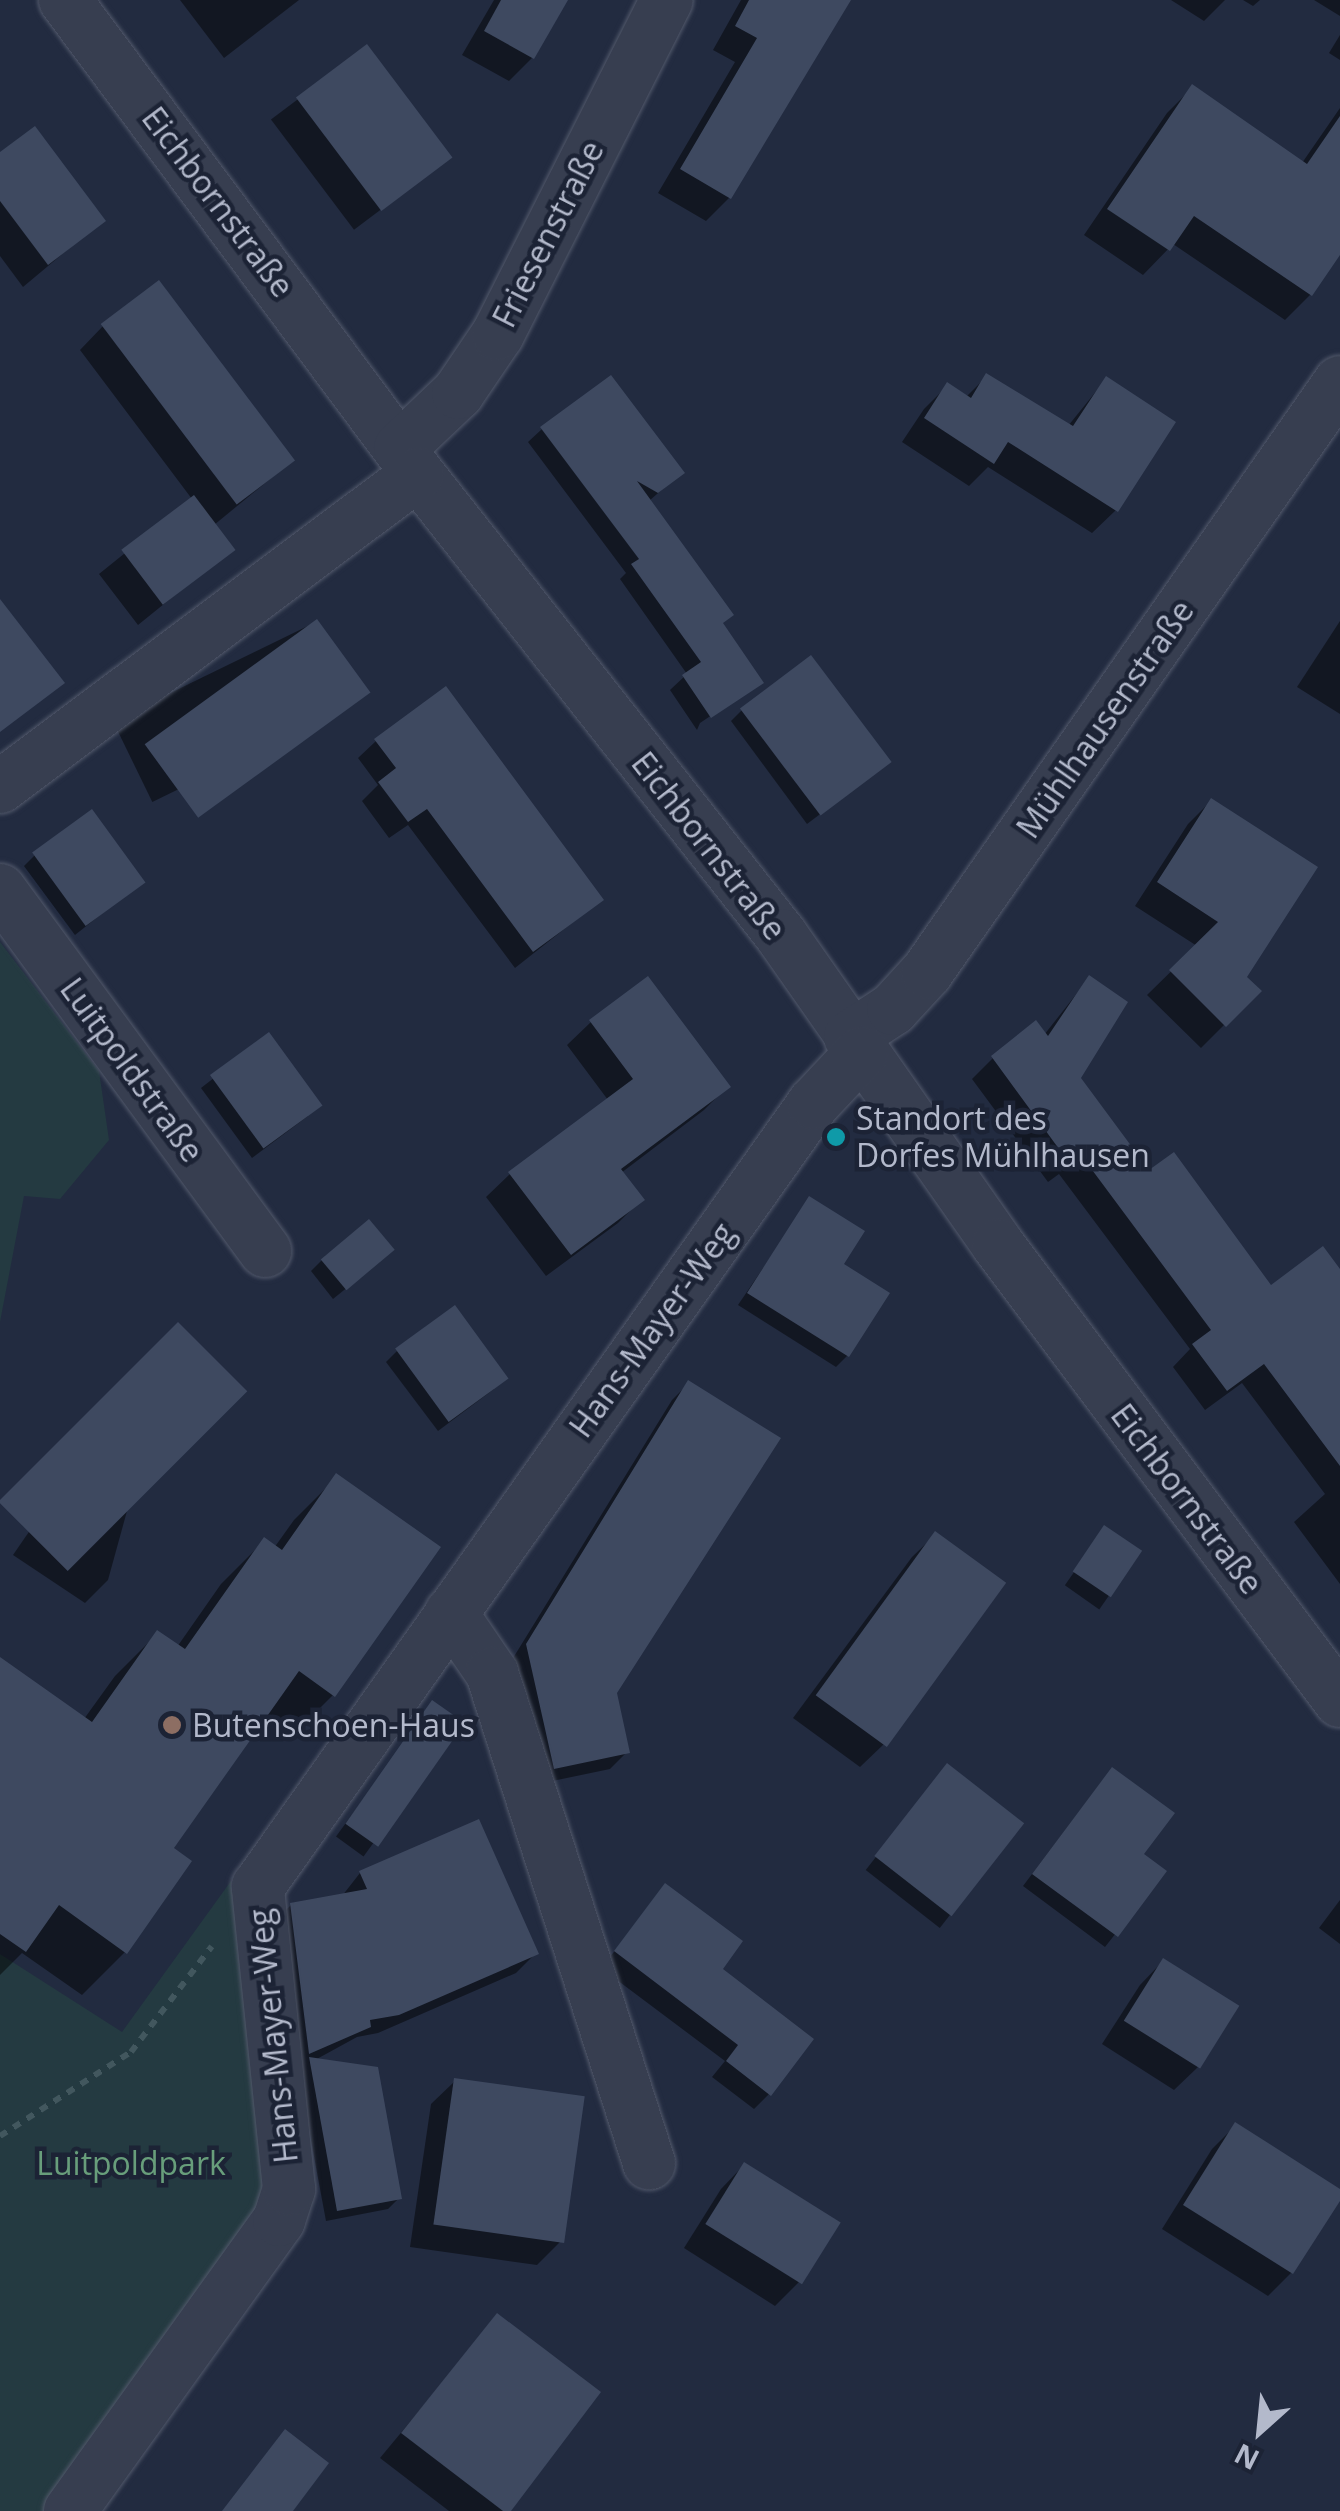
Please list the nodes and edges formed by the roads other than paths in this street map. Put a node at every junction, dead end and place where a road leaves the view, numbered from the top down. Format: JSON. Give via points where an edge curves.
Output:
{"nodes":[{"id":1,"x":66,"y":0,"type":"edge"},
{"id":2,"x":667,"y":0,"type":"edge"},
{"id":3,"x":1340,"y":382,"type":"edge"},
{"id":4,"x":409,"y":461,"type":"junction"},
{"id":5,"x":0,"y":787,"type":"edge"},
{"id":6,"x":0,"y":890,"type":"edge"},
{"id":7,"x":856,"y":1045,"type":"junction"},
{"id":8,"x":264,"y":1251,"type":"dead end"},
{"id":9,"x":450,"y":1612,"type":"junction"},
{"id":10,"x":1340,"y":1701,"type":"edge"},
{"id":11,"x":650,"y":2163,"type":"dead end"},
{"id":12,"x":70,"y":2511,"type":"edge"}],
"edges":[{"from":1,"to":4,"type":"street","name":"Eichbornstraße"},
{"from":2,"to":4,"type":"street","name":"Friesenstraße","via":[[498,334]]},
{"from":3,"to":7,"type":"street","name":"Mühlhausenstraße","via":[[927,972]]},
{"from":4,"to":5,"type":"street","name":"Friesenstraße"},
{"from":4,"to":7,"type":"street","name":"Eichbornstraße","via":[[781,936]]},
{"from":6,"to":8,"type":"street","name":"Luitpoldstraße"},
{"from":7,"to":9,"type":"street","name":"Hans-Mayer-Weg"},
{"from":7,"to":10,"type":"street","name":"Eichbornstraße"},
{"from":9,"to":11,"type":"street","via":[[492,1673]]},
{"from":9,"to":12,"type":"street","name":"Hans-Mayer-Weg","via":[[258,1887],[289,2189],[279,2220]]}]}
